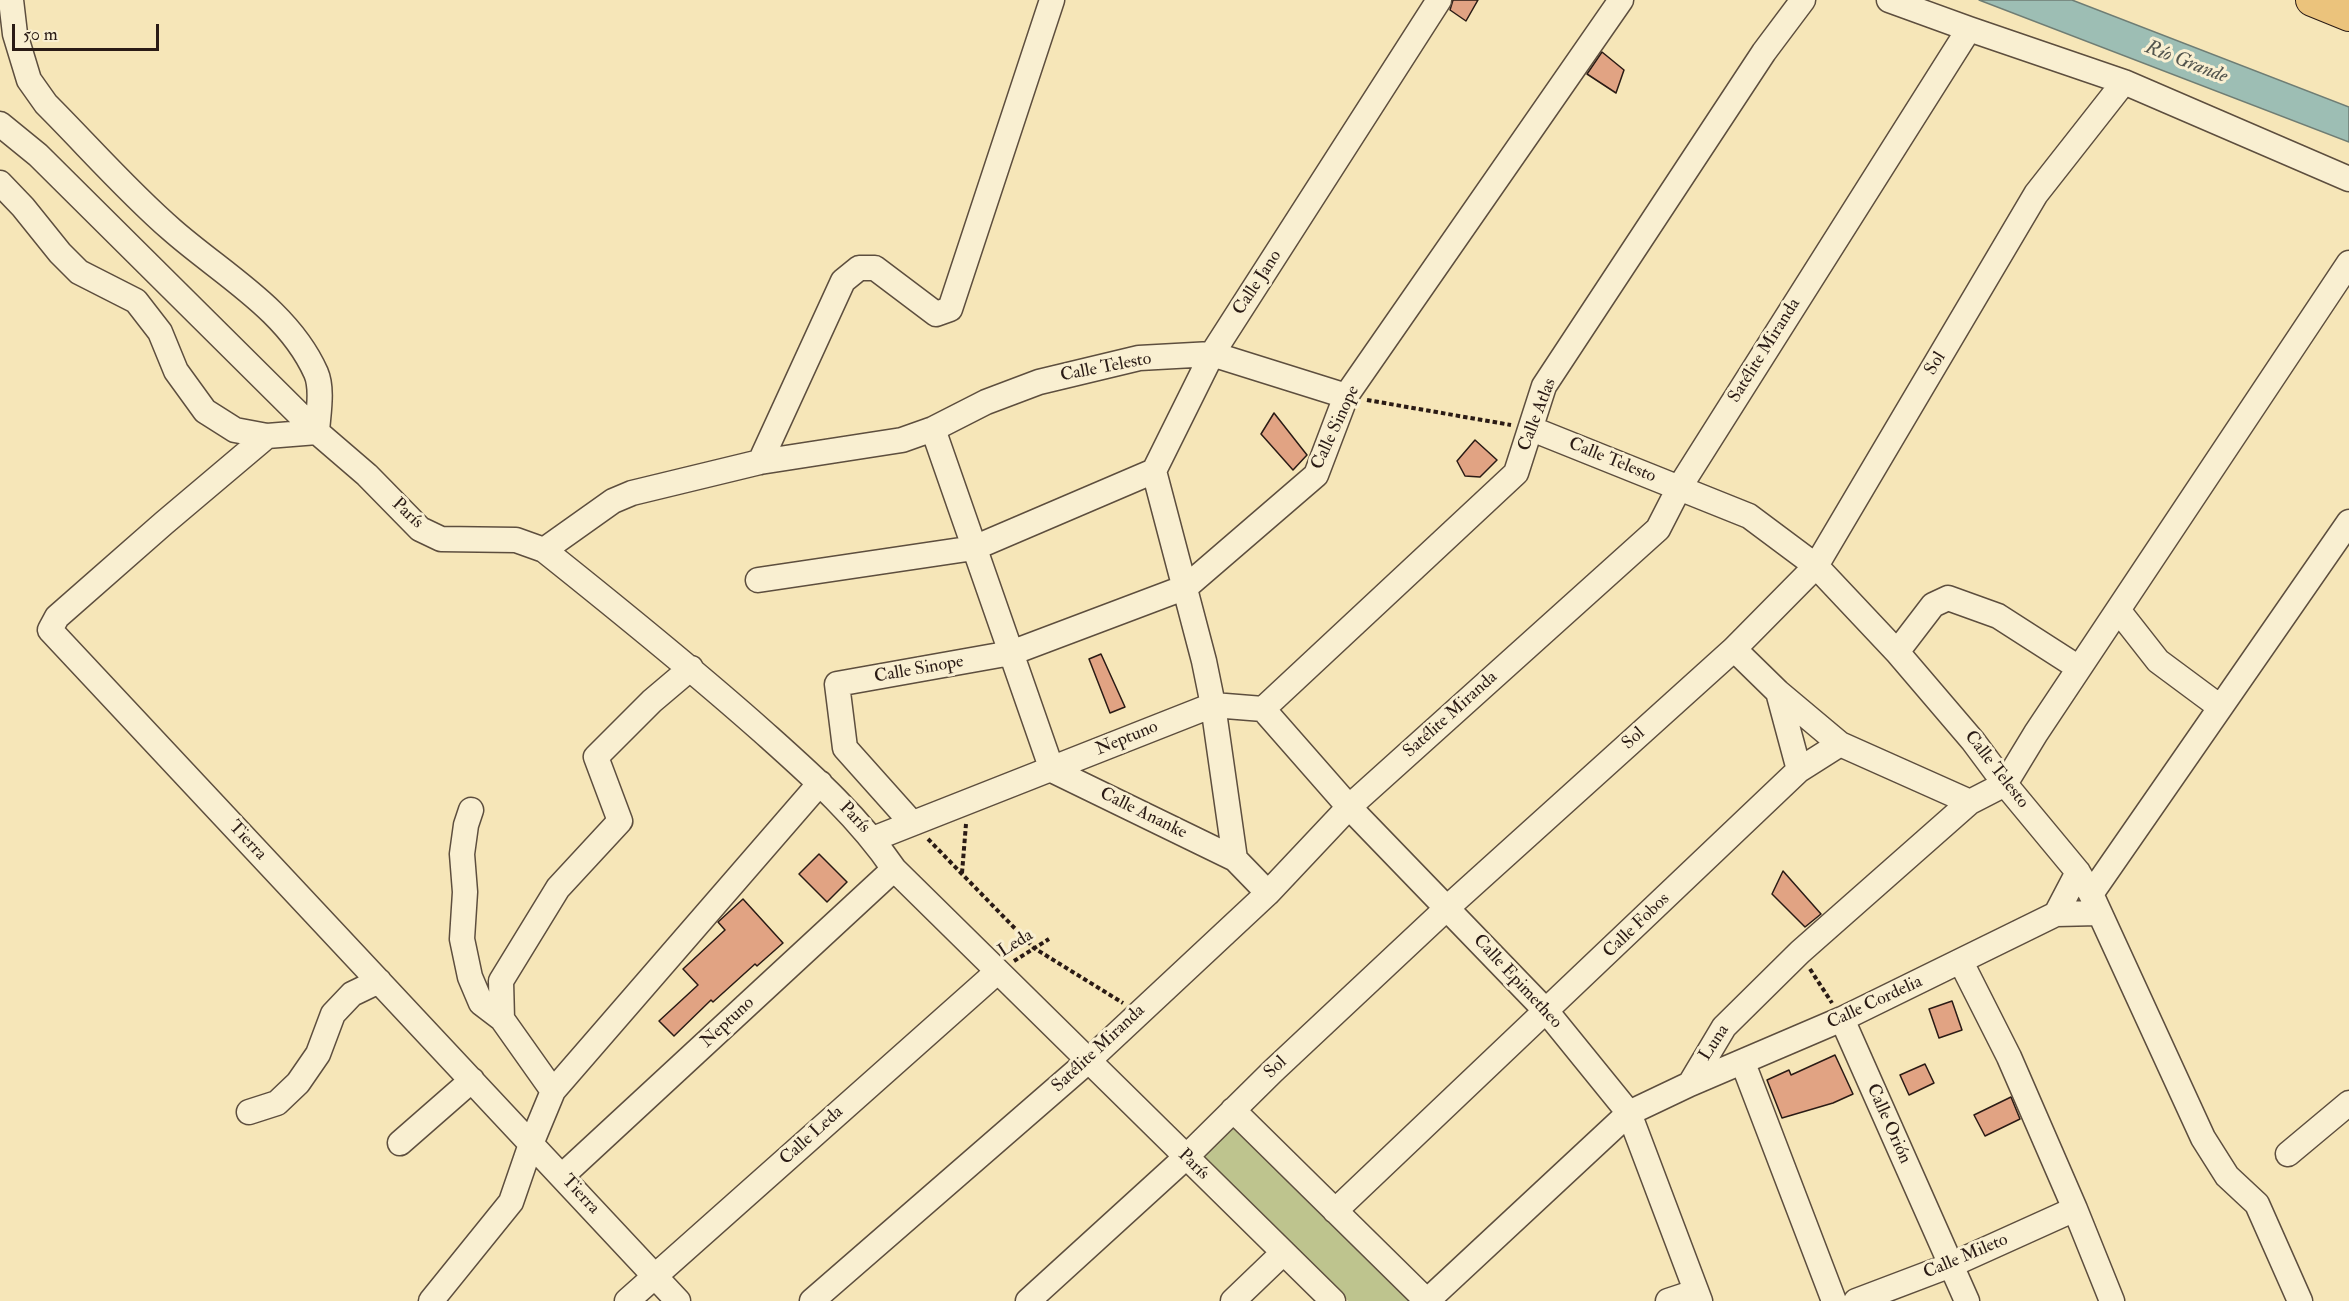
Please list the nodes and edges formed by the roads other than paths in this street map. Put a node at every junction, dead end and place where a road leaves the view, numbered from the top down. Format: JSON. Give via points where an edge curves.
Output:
{"nodes":[{"id":1,"x":10,"y":0,"type":"edge"},
{"id":2,"x":1052,"y":0,"type":"edge"},
{"id":3,"x":1439,"y":0,"type":"edge"},
{"id":4,"x":1621,"y":0,"type":"edge"},
{"id":5,"x":1803,"y":0,"type":"edge"},
{"id":6,"x":1889,"y":0,"type":"edge"},
{"id":7,"x":2312,"y":0,"type":"edge"},
{"id":8,"x":2349,"y":15,"type":"edge"},
{"id":9,"x":1969,"y":29,"type":"junction"},
{"id":10,"x":2124,"y":82,"type":"junction"},
{"id":11,"x":0,"y":124,"type":"edge"},
{"id":12,"x":2349,"y":179,"type":"edge"},
{"id":13,"x":0,"y":183,"type":"edge"},
{"id":14,"x":2349,"y":262,"type":"edge"},
{"id":15,"x":1212,"y":354,"type":"junction"},
{"id":16,"x":1346,"y":396,"type":"junction"},
{"id":17,"x":933,"y":429,"type":"junction"},
{"id":18,"x":1532,"y":429,"type":"junction"},
{"id":19,"x":316,"y":432,"type":"junction"},
{"id":20,"x":267,"y":436,"type":"junction"},
{"id":21,"x":760,"y":462,"type":"junction"},
{"id":22,"x":1154,"y":471,"type":"junction"},
{"id":23,"x":1679,"y":488,"type":"junction"},
{"id":24,"x":2349,"y":522,"type":"edge"},
{"id":25,"x":974,"y":548,"type":"junction"},
{"id":26,"x":544,"y":550,"type":"junction"},
{"id":27,"x":1816,"y":566,"type":"junction"},
{"id":28,"x":758,"y":580,"type":"dead end"},
{"id":29,"x":1186,"y":587,"type":"junction"},
{"id":30,"x":2118,"y":610,"type":"junction"},
{"id":31,"x":1734,"y":649,"type":"junction"},
{"id":32,"x":1897,"y":652,"type":"junction"},
{"id":33,"x":1011,"y":653,"type":"junction"},
{"id":34,"x":691,"y":668,"type":"junction"},
{"id":35,"x":2079,"y":668,"type":"junction"},
{"id":36,"x":1778,"y":692,"type":"junction"},
{"id":37,"x":1213,"y":705,"type":"junction"},
{"id":38,"x":2220,"y":707,"type":"junction"},
{"id":39,"x":1263,"y":709,"type":"junction"},
{"id":40,"x":1840,"y":744,"type":"junction"},
{"id":41,"x":1052,"y":770,"type":"junction"},
{"id":42,"x":1799,"y":770,"type":"junction"},
{"id":43,"x":820,"y":783,"type":"junction"},
{"id":44,"x":2005,"y":784,"type":"junction"},
{"id":45,"x":1970,"y":802,"type":"junction"},
{"id":46,"x":1349,"y":807,"type":"junction"},
{"id":47,"x":471,"y":810,"type":"dead end"},
{"id":48,"x":912,"y":824,"type":"junction"},
{"id":49,"x":873,"y":839,"type":"junction"},
{"id":50,"x":1235,"y":859,"type":"junction"},
{"id":51,"x":894,"y":869,"type":"junction"},
{"id":52,"x":2078,"y":872,"type":"junction"},
{"id":53,"x":1268,"y":893,"type":"junction"},
{"id":54,"x":2094,"y":903,"type":"junction"},
{"id":55,"x":1447,"y":908,"type":"junction"},
{"id":56,"x":2056,"y":914,"type":"junction"},
{"id":57,"x":1961,"y":962,"type":"junction"},
{"id":58,"x":997,"y":972,"type":"junction"},
{"id":59,"x":379,"y":981,"type":"junction"},
{"id":60,"x":1546,"y":1012,"type":"junction"},
{"id":61,"x":502,"y":1019,"type":"junction"},
{"id":62,"x":1842,"y":1019,"type":"junction"},
{"id":63,"x":1088,"y":1062,"type":"junction"},
{"id":64,"x":1743,"y":1063,"type":"junction"},
{"id":65,"x":472,"y":1080,"type":"junction"},
{"id":66,"x":1690,"y":1084,"type":"junction"},
{"id":67,"x":553,"y":1091,"type":"junction"},
{"id":68,"x":2349,"y":1103,"type":"edge"},
{"id":69,"x":1233,"y":1110,"type":"junction"},
{"id":70,"x":249,"y":1112,"type":"dead end"},
{"id":71,"x":1629,"y":1113,"type":"junction"},
{"id":72,"x":400,"y":1143,"type":"dead end"},
{"id":73,"x":531,"y":1144,"type":"junction"},
{"id":74,"x":2288,"y":1154,"type":"dead end"},
{"id":75,"x":1185,"y":1158,"type":"junction"},
{"id":76,"x":561,"y":1176,"type":"junction"},
{"id":77,"x":2075,"y":1209,"type":"junction"},
{"id":78,"x":1335,"y":1211,"type":"junction"},
{"id":79,"x":1283,"y":1253,"type":"junction"},
{"id":80,"x":1951,"y":1265,"type":"junction"},
{"id":81,"x":655,"y":1276,"type":"junction"},
{"id":82,"x":1697,"y":1296,"type":"edge"},
{"id":83,"x":1035,"y":1299,"type":"edge"},
{"id":84,"x":431,"y":1301,"type":"edge"},
{"id":85,"x":627,"y":1301,"type":"edge"},
{"id":86,"x":678,"y":1301,"type":"edge"},
{"id":87,"x":812,"y":1301,"type":"edge"},
{"id":88,"x":1233,"y":1301,"type":"edge"},
{"id":89,"x":1333,"y":1301,"type":"edge"},
{"id":90,"x":1427,"y":1301,"type":"edge"},
{"id":91,"x":1668,"y":1301,"type":"edge"},
{"id":92,"x":1834,"y":1301,"type":"edge"},
{"id":93,"x":1856,"y":1301,"type":"edge"},
{"id":94,"x":1967,"y":1301,"type":"edge"},
{"id":95,"x":2112,"y":1301,"type":"edge"},
{"id":96,"x":2300,"y":1301,"type":"edge"}],
"edges":[{"from":1,"to":19,"type":"street","via":[[29,80],[46,104],[170,229],[275,315],[303,351],[317,375]]},
{"from":2,"to":21,"type":"street","via":[[950,309],[936,314],[875,268],[859,268],[850,274],[843,281]]},
{"from":3,"to":15,"type":"street","name":"Calle Jano"},
{"from":4,"to":16,"type":"street","name":"Calle Sinope"},
{"from":5,"to":18,"type":"street","name":"Calle Atlas","via":[[1764,52],[1544,386]]},
{"from":6,"to":9,"type":"street"},
{"from":7,"to":8,"type":"main road"},
{"from":9,"to":10,"type":"street"},
{"from":9,"to":23,"type":"street","name":"Satélite Miranda"},
{"from":10,"to":12,"type":"street"},
{"from":10,"to":27,"type":"street","name":"Sol","via":[[2036,194]]},
{"from":11,"to":19,"type":"street","name":"París","via":[[38,155]]},
{"from":13,"to":20,"type":"street","via":[[79,272],[136,301],[160,332],[176,371],[205,411],[235,430]]},
{"from":14,"to":30,"type":"street"},
{"from":15,"to":16,"type":"street","name":"Calle Telesto"},
{"from":15,"to":17,"type":"street","name":"Calle Telesto","via":[[1139,358],[1038,382]]},
{"from":15,"to":22,"type":"street","name":"Calle Jano"},
{"from":16,"to":29,"type":"street","name":"Calle Sinope","via":[[1316,475]]},
{"from":17,"to":21,"type":"street","name":"Calle Telesto","via":[[902,440]]},
{"from":17,"to":25,"type":"street"},
{"from":18,"to":23,"type":"street","name":"Calle Telesto"},
{"from":18,"to":39,"type":"street","name":"Calle Atlas","via":[[1516,472]]},
{"from":19,"to":20,"type":"street"},
{"from":19,"to":26,"type":"street","name":"París","via":[[367,475],[420,529],[441,539],[516,540]]},
{"from":20,"to":59,"type":"street","name":"Tierra","via":[[57,617],[50,630]]},
{"from":21,"to":26,"type":"street","name":"Calle Telesto","via":[[632,493],[613,501]]},
{"from":22,"to":25,"type":"street"},
{"from":22,"to":29,"type":"street"},
{"from":23,"to":27,"type":"street","name":"Calle Telesto","via":[[1749,516]]},
{"from":23,"to":46,"type":"street","name":"Satélite Miranda","via":[[1658,529]]},
{"from":24,"to":38,"type":"street"},
{"from":25,"to":28,"type":"street"},
{"from":25,"to":33,"type":"street"},
{"from":26,"to":34,"type":"street","name":"París"},
{"from":27,"to":31,"type":"street","name":"Sol"},
{"from":27,"to":32,"type":"street","name":"Calle Telesto"},
{"from":29,"to":33,"type":"street","name":"Calle Sinope"},
{"from":29,"to":37,"type":"street"},
{"from":30,"to":35,"type":"street"},
{"from":30,"to":38,"type":"street","via":[[2158,660]]},
{"from":31,"to":36,"type":"street"},
{"from":31,"to":55,"type":"street","name":"Sol"},
{"from":32,"to":35,"type":"street","via":[[1933,605],[1948,598],[1998,616]]},
{"from":32,"to":44,"type":"street","name":"Calle Telesto"},
{"from":33,"to":41,"type":"street"},
{"from":33,"to":48,"type":"street","name":"Calle Sinope","via":[[837,684],[845,748]]},
{"from":34,"to":43,"type":"street","name":"París"},
{"from":34,"to":61,"type":"street","via":[[652,700],[596,757],[620,821],[558,888],[501,981]]},
{"from":35,"to":44,"type":"street"},
{"from":36,"to":40,"type":"street"},
{"from":36,"to":42,"type":"street"},
{"from":37,"to":39,"type":"street"},
{"from":37,"to":41,"type":"street","name":"Neptuno"},
{"from":37,"to":50,"type":"street"},
{"from":38,"to":54,"type":"street"},
{"from":39,"to":46,"type":"street","name":"Calle Epimetheo"},
{"from":40,"to":42,"type":"street","name":"Calle Fobos"},
{"from":40,"to":45,"type":"street"},
{"from":41,"to":48,"type":"street","name":"Neptuno"},
{"from":41,"to":50,"type":"street","name":"Calle Ananke"},
{"from":42,"to":60,"type":"street","name":"Calle Fobos"},
{"from":43,"to":49,"type":"street","name":"París"},
{"from":43,"to":67,"type":"street"},
{"from":44,"to":45,"type":"street","name":"Luna"},
{"from":44,"to":52,"type":"street","name":"Calle Telesto"},
{"from":45,"to":66,"type":"street","name":"Luna","via":[[1800,952],[1724,1027]]},
{"from":46,"to":53,"type":"street","name":"Satélite Miranda"},
{"from":46,"to":55,"type":"street","name":"Calle Epimetheo"},
{"from":47,"to":61,"type":"street","via":[[462,854],[462,939],[470,977],[481,1003]]},
{"from":48,"to":49,"type":"street","name":"Neptuno"},
{"from":49,"to":51,"type":"street","name":"París"},
{"from":50,"to":53,"type":"street","name":"Calle Ananke"},
{"from":51,"to":58,"type":"street","name":"París"},
{"from":51,"to":76,"type":"street","name":"Neptuno"},
{"from":52,"to":54,"type":"street","name":"Calle Telesto"},
{"from":52,"to":56,"type":"street"},
{"from":53,"to":63,"type":"street","name":"Satélite Miranda"},
{"from":54,"to":56,"type":"street","name":"Calle Cordelia"},
{"from":54,"to":96,"type":"street","name":"Calle Telesto","via":[[2203,1138],[2228,1176],[2258,1204]]},
{"from":55,"to":60,"type":"street","name":"Calle Epimetheo"},
{"from":55,"to":69,"type":"street","name":"Sol"},
{"from":56,"to":57,"type":"street","name":"Calle Cordelia"},
{"from":57,"to":62,"type":"street","name":"Calle Cordelia"},
{"from":57,"to":77,"type":"street","via":[[2009,1057]]},
{"from":58,"to":63,"type":"street","name":"París"},
{"from":58,"to":81,"type":"street","name":"Calle Leda"},
{"from":59,"to":65,"type":"street","name":"Tierra"},
{"from":59,"to":70,"type":"street","via":[[352,994],[333,1014],[318,1054],[298,1083],[277,1103]]},
{"from":60,"to":71,"type":"street","name":"Calle Epimetheo"},
{"from":60,"to":78,"type":"street","name":"Calle Fobos"},
{"from":61,"to":67,"type":"street"},
{"from":62,"to":64,"type":"street","name":"Calle Cordelia"},
{"from":62,"to":80,"type":"street","name":"Calle Orión"},
{"from":63,"to":75,"type":"street","name":"París"},
{"from":63,"to":87,"type":"street","name":"Satélite Miranda"},
{"from":64,"to":66,"type":"street","name":"Calle Cordelia"},
{"from":64,"to":92,"type":"street"},
{"from":65,"to":72,"type":"street"},
{"from":65,"to":73,"type":"street","name":"Tierra"},
{"from":66,"to":71,"type":"street"},
{"from":67,"to":73,"type":"street"},
{"from":68,"to":74,"type":"street"},
{"from":69,"to":75,"type":"street","name":"Sol"},
{"from":69,"to":78,"type":"street"},
{"from":71,"to":82,"type":"street","name":"Calle Epimetheo"},
{"from":71,"to":90,"type":"street"},
{"from":73,"to":76,"type":"street","name":"Tierra"},
{"from":73,"to":84,"type":"street","via":[[511,1202]]},
{"from":75,"to":79,"type":"street","name":"París"},
{"from":75,"to":83,"type":"street","name":"Sol"},
{"from":76,"to":81,"type":"street","name":"Tierra"},
{"from":77,"to":80,"type":"street","name":"Calle Mileto"},
{"from":77,"to":95,"type":"street"},
{"from":78,"to":90,"type":"street"},
{"from":79,"to":88,"type":"street"},
{"from":79,"to":89,"type":"street","name":"París"},
{"from":80,"to":93,"type":"street","name":"Calle Mileto"},
{"from":80,"to":94,"type":"street","name":"Calle Orión"},
{"from":81,"to":85,"type":"street","name":"Calle Leda"},
{"from":81,"to":86,"type":"street","name":"Tierra"},
{"from":82,"to":91,"type":"street"}]}
